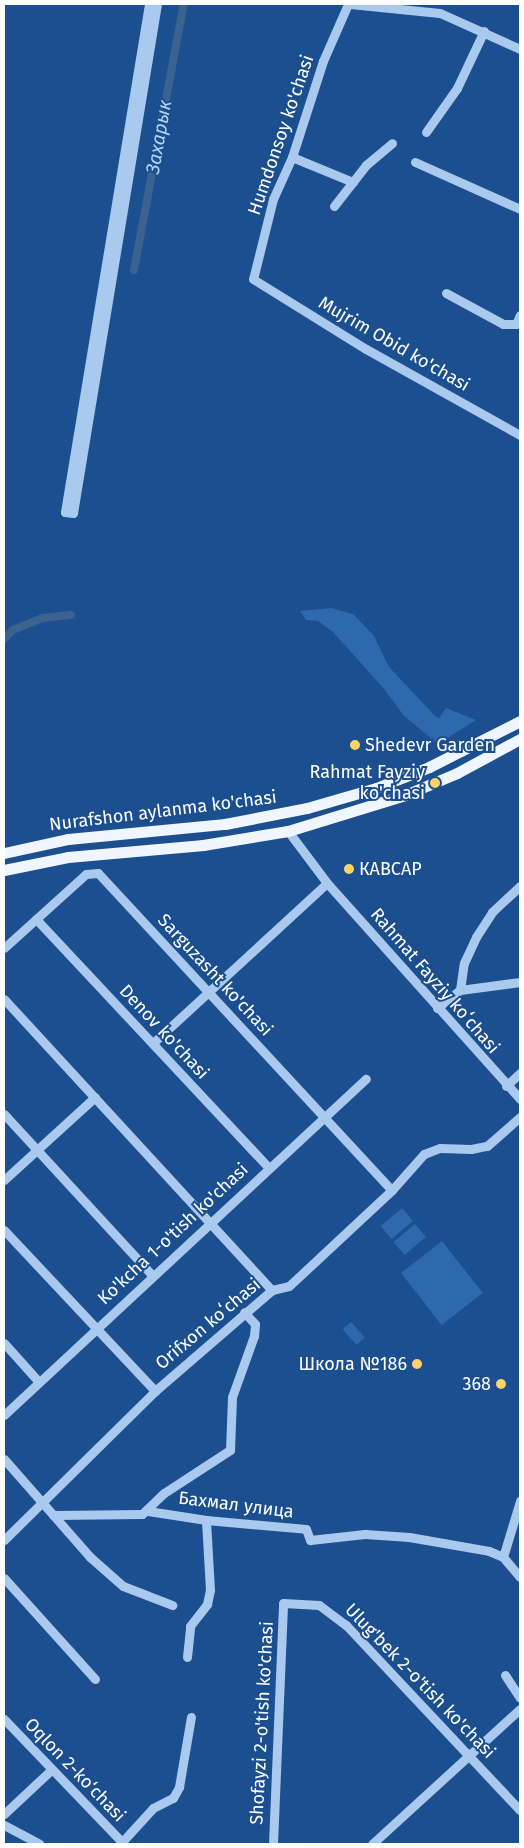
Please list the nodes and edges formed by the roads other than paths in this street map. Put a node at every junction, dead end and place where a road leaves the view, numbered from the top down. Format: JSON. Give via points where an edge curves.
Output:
{"nodes":[{"id":1,"x":149,"y":4,"type":"edge"},
{"id":2,"x":157,"y":4,"type":"edge"},
{"id":3,"x":349,"y":4,"type":"edge"},
{"id":4,"x":441,"y":9,"type":"edge"},
{"id":5,"x":484,"y":31,"type":"junction"},
{"id":6,"x":520,"y":49,"type":"edge"},
{"id":7,"x":426,"y":132,"type":"dead end"},
{"id":8,"x":392,"y":143,"type":"dead end"},
{"id":9,"x":292,"y":157,"type":"junction"},
{"id":10,"x":415,"y":162,"type":"dead end"},
{"id":11,"x":353,"y":182,"type":"junction"},
{"id":12,"x":334,"y":206,"type":"dead end"},
{"id":13,"x":520,"y":209,"type":"edge"},
{"id":14,"x":253,"y":279,"type":"joint"},
{"id":15,"x":446,"y":293,"type":"dead end"},
{"id":16,"x":520,"y":315,"type":"edge"},
{"id":17,"x":520,"y":435,"type":"edge"},
{"id":18,"x":520,"y":721,"type":"edge"},
{"id":19,"x":520,"y":739,"type":"edge"},
{"id":20,"x":449,"y":757,"type":"junction"},
{"id":21,"x":457,"y":773,"type":"junction"},
{"id":22,"x":288,"y":830,"type":"junction"},
{"id":23,"x":42,"y":844,"type":"junction"},
{"id":24,"x":4,"y":853,"type":"edge"},
{"id":25,"x":45,"y":860,"type":"junction"},
{"id":26,"x":4,"y":870,"type":"edge"},
{"id":27,"x":327,"y":883,"type":"junction"},
{"id":28,"x":520,"y":886,"type":"edge"},
{"id":29,"x":36,"y":919,"type":"junction"},
{"id":30,"x":4,"y":948,"type":"edge"},
{"id":31,"x":520,"y":982,"type":"edge"},
{"id":32,"x":460,"y":990,"type":"junction"},
{"id":33,"x":209,"y":992,"type":"junction"},
{"id":34,"x":4,"y":999,"type":"edge"},
{"id":35,"x":437,"y":1008,"type":"junction"},
{"id":36,"x":153,"y":1043,"type":"junction"},
{"id":37,"x":520,"y":1073,"type":"edge"},
{"id":38,"x":366,"y":1079,"type":"dead end"},
{"id":39,"x":506,"y":1086,"type":"junction"},
{"id":40,"x":95,"y":1097,"type":"junction"},
{"id":41,"x":520,"y":1099,"type":"edge"},
{"id":42,"x":4,"y":1114,"type":"edge"},
{"id":43,"x":324,"y":1116,"type":"junction"},
{"id":44,"x":520,"y":1117,"type":"edge"},
{"id":45,"x":38,"y":1150,"type":"junction"},
{"id":46,"x":269,"y":1168,"type":"junction"},
{"id":47,"x":4,"y":1180,"type":"edge"},
{"id":48,"x":392,"y":1190,"type":"junction"},
{"id":49,"x":210,"y":1221,"type":"junction"},
{"id":50,"x":4,"y":1230,"type":"edge"},
{"id":51,"x":152,"y":1275,"type":"junction"},
{"id":52,"x":272,"y":1290,"type":"junction"},
{"id":53,"x":244,"y":1312,"type":"junction"},
{"id":54,"x":95,"y":1329,"type":"junction"},
{"id":55,"x":4,"y":1343,"type":"edge"},
{"id":56,"x":39,"y":1382,"type":"junction"},
{"id":57,"x":155,"y":1391,"type":"junction"},
{"id":58,"x":4,"y":1415,"type":"edge"},
{"id":59,"x":4,"y":1459,"type":"edge"},
{"id":60,"x":520,"y":1500,"type":"edge"},
{"id":61,"x":44,"y":1503,"type":"junction"},
{"id":62,"x":148,"y":1511,"type":"junction"},
{"id":63,"x":53,"y":1515,"type":"junction"},
{"id":64,"x":206,"y":1520,"type":"junction"},
{"id":65,"x":4,"y":1540,"type":"edge"},
{"id":66,"x":503,"y":1557,"type":"junction"},
{"id":67,"x":520,"y":1577,"type":"edge"},
{"id":68,"x":4,"y":1578,"type":"edge"},
{"id":69,"x":284,"y":1603,"type":"joint"},
{"id":70,"x":172,"y":1605,"type":"dead end"},
{"id":71,"x":187,"y":1657,"type":"dead end"},
{"id":72,"x":505,"y":1675,"type":"dead end"},
{"id":73,"x":95,"y":1679,"type":"dead end"},
{"id":74,"x":520,"y":1698,"type":"edge"},
{"id":75,"x":520,"y":1709,"type":"edge"},
{"id":76,"x":191,"y":1717,"type":"dead end"},
{"id":77,"x":4,"y":1719,"type":"edge"},
{"id":78,"x":470,"y":1754,"type":"junction"},
{"id":79,"x":50,"y":1771,"type":"junction"},
{"id":80,"x":520,"y":1810,"type":"edge"},
{"id":81,"x":4,"y":1814,"type":"edge"},
{"id":82,"x":4,"y":1825,"type":"edge"},
{"id":83,"x":383,"y":1841,"type":"edge"},
{"id":84,"x":123,"y":1843,"type":"edge"},
{"id":85,"x":40,"y":1844,"type":"edge"},
{"id":86,"x":273,"y":1844,"type":"edge"},
{"id":87,"x":372,"y":1844,"type":"edge"}],
"edges":[{"from":1,"to":2,"type":"street","via":[[65,512],[73,513]]},
{"from":3,"to":4,"type":"street","name":"Humdonsoy ko'chasi"},
{"from":3,"to":9,"type":"street","name":"Humdonsoy ko'chasi","via":[[323,61]]},
{"from":4,"to":5,"type":"street","name":"Humdonsoy ko'chasi"},
{"from":5,"to":6,"type":"street","name":"Humdonsoy ko'chasi"},
{"from":5,"to":7,"type":"street","via":[[457,88]]},
{"from":8,"to":11,"type":"street","via":[[366,165]]},
{"from":9,"to":11,"type":"street"},
{"from":9,"to":14,"type":"street","name":"Humdonsoy ko'chasi","via":[[273,200]]},
{"from":10,"to":13,"type":"street"},
{"from":11,"to":12,"type":"street"},
{"from":14,"to":17,"type":"street","name":"Mujrim Obid ko'chasi","via":[[343,335]]},
{"from":15,"to":16,"type":"street","via":[[503,324],[516,324]]},
{"from":18,"to":20,"type":"main road","name":"Nurafshon aylanma ko'chasi"},
{"from":19,"to":21,"type":"main road","name":"Nurafshon aylanma ko'chasi"},
{"from":20,"to":21,"type":"main road","via":[[459,763]]},
{"from":20,"to":23,"type":"main road","name":"Nurafshon aylanma ko'chasi","via":[[376,788],[276,815],[219,825],[89,836]]},
{"from":21,"to":22,"type":"main road","name":"Nurafshon aylanma ko'chasi","via":[[366,809]]},
{"from":22,"to":25,"type":"main road","name":"Nurafshon aylanma ko'chasi","via":[[196,846]]},
{"from":22,"to":27,"type":"street","name":"Rahmat Fayziy koʻchasi"},
{"from":23,"to":24,"type":"main road","name":"Nurafshon aylanma ko'chasi"},
{"from":23,"to":25,"type":"main road","via":[[38,853]]},
{"from":25,"to":26,"type":"main road","name":"Nurafshon aylanma ko'chasi"},
{"from":27,"to":33,"type":"street"},
{"from":27,"to":35,"type":"street","name":"Rahmat Fayziy koʻchasi"},
{"from":28,"to":32,"type":"street","via":[[492,912],[476,937],[464,963]]},
{"from":29,"to":30,"type":"street","name":"Sarguzasht ko'chasi"},
{"from":29,"to":33,"type":"street","name":"Sarguzasht ko'chasi","via":[[86,874],[98,874]]},
{"from":29,"to":36,"type":"street","name":"Denov ko'chasi"},
{"from":31,"to":32,"type":"street"},
{"from":32,"to":35,"type":"street"},
{"from":33,"to":36,"type":"street"},
{"from":33,"to":43,"type":"street","name":"Sarguzasht ko'chasi"},
{"from":34,"to":40,"type":"street"},
{"from":35,"to":39,"type":"street","name":"Rahmat Fayziy koʻchasi"},
{"from":36,"to":46,"type":"street","name":"Denov ko'chasi"},
{"from":37,"to":39,"type":"street"},
{"from":38,"to":43,"type":"street","name":"Ko'kcha 1-o'tish ko'chasi"},
{"from":39,"to":41,"type":"street","name":"Rahmat Fayziy koʻchasi"},
{"from":40,"to":45,"type":"street"},
{"from":40,"to":49,"type":"street"},
{"from":42,"to":45,"type":"street"},
{"from":43,"to":46,"type":"street","name":"Ko'kcha 1-o'tish ko'chasi"},
{"from":43,"to":48,"type":"street","name":"Sarguzasht ko'chasi"},
{"from":44,"to":48,"type":"street","name":"Orifxon koʻchasi","via":[[487,1146],[429,1151]]},
{"from":45,"to":47,"type":"street"},
{"from":45,"to":51,"type":"street"},
{"from":46,"to":49,"type":"street","name":"Ko'kcha 1-o'tish ko'chasi"},
{"from":48,"to":52,"type":"street","name":"Orifxon koʻchasi","via":[[290,1286]]},
{"from":49,"to":51,"type":"street","name":"Ko'kcha 1-o'tish ko'chasi"},
{"from":49,"to":52,"type":"street"},
{"from":50,"to":54,"type":"street"},
{"from":51,"to":54,"type":"street","name":"Ko'kcha 1-o'tish ko'chasi"},
{"from":52,"to":53,"type":"street","name":"Orifxon koʻchasi"},
{"from":53,"to":57,"type":"street","name":"Orifxon koʻchasi"},
{"from":53,"to":62,"type":"street","name":"Бахмал улица","via":[[254,1324],[254,1336],[232,1397],[230,1450],[164,1493]]},
{"from":54,"to":56,"type":"street","name":"Ko'kcha 1-o'tish ko'chasi"},
{"from":54,"to":57,"type":"street"},
{"from":55,"to":56,"type":"street"},
{"from":56,"to":58,"type":"street","name":"Ko'kcha 1-o'tish ko'chasi"},
{"from":57,"to":61,"type":"street","name":"Orifxon koʻchasi"},
{"from":59,"to":61,"type":"street"},
{"from":60,"to":66,"type":"street"},
{"from":61,"to":63,"type":"street"},
{"from":61,"to":65,"type":"street","name":"Orifxon koʻchasi"},
{"from":62,"to":63,"type":"street","name":"Бахмал улица","via":[[106,1517]]},
{"from":62,"to":64,"type":"street","name":"Бахмал улица"},
{"from":63,"to":70,"type":"street","via":[[90,1557],[122,1586]]},
{"from":64,"to":66,"type":"street","name":"Бахмал улица","via":[[306,1529],[310,1540],[365,1534],[409,1537],[489,1551]]},
{"from":64,"to":71,"type":"street","via":[[210,1590],[207,1604],[190,1626]]},
{"from":66,"to":67,"type":"street"},
{"from":68,"to":73,"type":"street"},
{"from":69,"to":78,"type":"street","name":"Ulug'bek 2-o'tish ko'chasi","via":[[314,1604],[328,1610]]},
{"from":69,"to":86,"type":"street","name":"Shofayzi 2-o'tish ko'chasi"},
{"from":72,"to":74,"type":"street"},
{"from":75,"to":78,"type":"street"},
{"from":76,"to":84,"type":"street","via":[[179,1787],[173,1798],[153,1808]]},
{"from":77,"to":79,"type":"street","name":"Oqlon 2-ko‘chasi"},
{"from":78,"to":80,"type":"street","name":"Ulug'bek 2-o'tish ko'chasi"},
{"from":78,"to":83,"type":"street"},
{"from":79,"to":81,"type":"street"},
{"from":79,"to":84,"type":"street","name":"Oqlon 2-ko‘chasi"},
{"from":82,"to":85,"type":"street"},
{"from":83,"to":87,"type":"street"}]}
